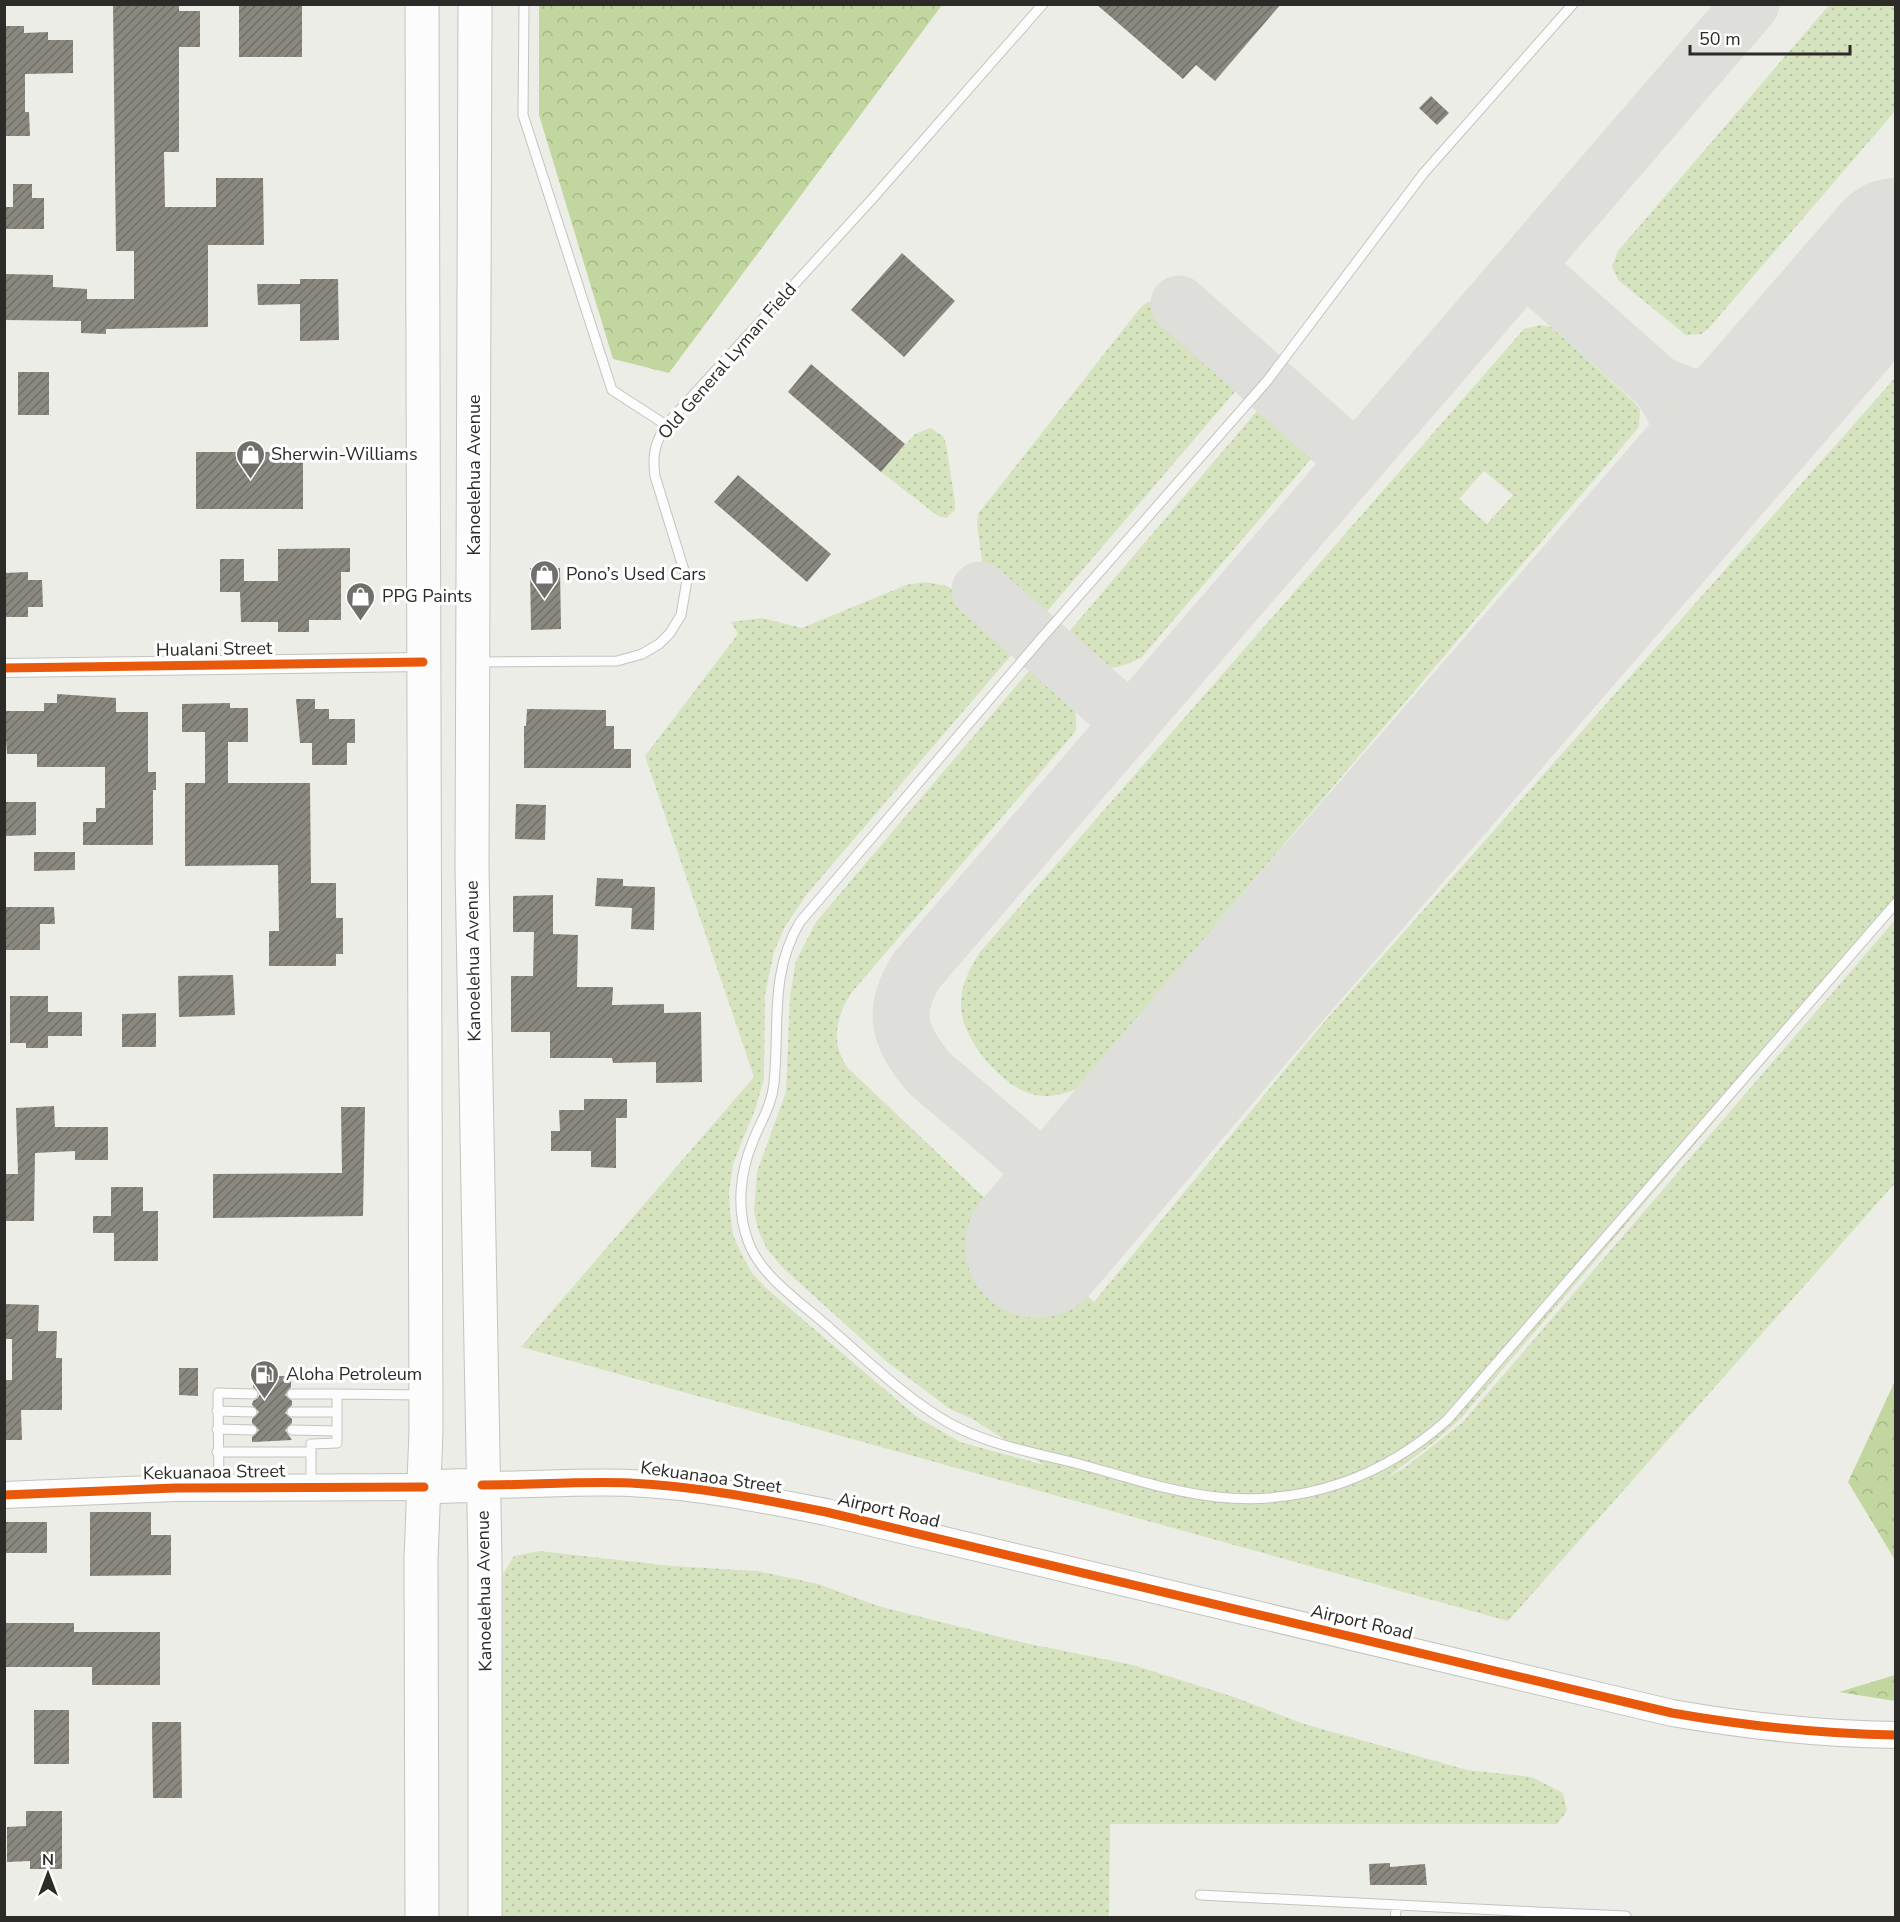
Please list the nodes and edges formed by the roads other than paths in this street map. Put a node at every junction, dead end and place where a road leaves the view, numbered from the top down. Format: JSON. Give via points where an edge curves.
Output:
{"nodes":[{"id":1,"x":422,"y":4,"type":"edge"},
{"id":2,"x":475,"y":4,"type":"edge"},
{"id":3,"x":524,"y":4,"type":"edge"},
{"id":4,"x":1043,"y":4,"type":"edge"},
{"id":5,"x":1573,"y":4,"type":"edge"},
{"id":6,"x":666,"y":425,"type":"junction"},
{"id":7,"x":423,"y":662,"type":"junction"},
{"id":8,"x":473,"y":662,"type":"junction"},
{"id":9,"x":4,"y":668,"type":"edge"},
{"id":10,"x":1896,"y":903,"type":"edge"},
{"id":11,"x":253,"y":1394,"type":"dead end"},
{"id":12,"x":292,"y":1394,"type":"dead end"},
{"id":13,"x":337,"y":1394,"type":"junction"},
{"id":14,"x":426,"y":1395,"type":"junction"},
{"id":15,"x":217,"y":1411,"type":"junction"},
{"id":16,"x":252,"y":1412,"type":"dead end"},
{"id":17,"x":292,"y":1412,"type":"dead end"},
{"id":18,"x":337,"y":1412,"type":"junction"},
{"id":19,"x":217,"y":1430,"type":"junction"},
{"id":20,"x":252,"y":1430,"type":"dead end"},
{"id":21,"x":292,"y":1430,"type":"dead end"},
{"id":22,"x":337,"y":1431,"type":"junction"},
{"id":23,"x":217,"y":1452,"type":"junction"},
{"id":24,"x":311,"y":1452,"type":"junction"},
{"id":25,"x":482,"y":1485,"type":"junction"},
{"id":26,"x":424,"y":1487,"type":"junction"},
{"id":27,"x":311,"y":1488,"type":"junction"},
{"id":28,"x":219,"y":1489,"type":"junction"},
{"id":29,"x":4,"y":1495,"type":"edge"},
{"id":30,"x":826,"y":1512,"type":"joint"},
{"id":31,"x":1896,"y":1735,"type":"edge"},
{"id":32,"x":1200,"y":1895,"type":"dead end"},
{"id":33,"x":1397,"y":1905,"type":"junction"},
{"id":34,"x":1536,"y":1915,"type":"edge"},
{"id":35,"x":1626,"y":1916,"type":"dead end"},
{"id":36,"x":422,"y":1917,"type":"edge"},
{"id":37,"x":485,"y":1917,"type":"edge"},
{"id":38,"x":1395,"y":1917,"type":"edge"}],
"edges":[{"from":1,"to":7,"type":"highway"},
{"from":2,"to":8,"type":"highway","name":"Kanoelehua Avenue"},
{"from":3,"to":6,"type":"lane","via":[[523,114],[612,390]]},
{"from":4,"to":6,"type":"lane","name":"Old General Lyman Field"},
{"from":5,"to":10,"type":"lane","via":[[1423,174],[1267,381],[800,922],[786,945],[780,971],[770,1107],[752,1142],[742,1179],[742,1223],[748,1242],[765,1270],[893,1384],[950,1424],[983,1438],[1147,1483],[1217,1497],[1299,1495],[1335,1486],[1394,1461],[1447,1420]]},
{"from":6,"to":8,"type":"lane","name":"Old General Lyman Field","via":[[656,441],[655,476],[687,580],[681,615],[670,633],[642,654],[617,661]]},
{"from":7,"to":9,"type":"street","name":"Hualani Street"},
{"from":7,"to":14,"type":"highway"},
{"from":8,"to":25,"type":"highway","name":"Kanoelehua Avenue","via":[[472,868]]},
{"from":11,"to":15,"type":"lane","via":[[218,1393]]},
{"from":12,"to":13,"type":"lane"},
{"from":13,"to":14,"type":"lane"},
{"from":13,"to":18,"type":"lane"},
{"from":14,"to":26,"type":"highway"},
{"from":15,"to":16,"type":"lane"},
{"from":15,"to":19,"type":"lane"},
{"from":17,"to":18,"type":"lane"},
{"from":18,"to":22,"type":"lane"},
{"from":19,"to":20,"type":"lane"},
{"from":19,"to":23,"type":"lane"},
{"from":21,"to":22,"type":"lane"},
{"from":22,"to":24,"type":"lane","via":[[337,1443],[311,1444]]},
{"from":23,"to":24,"type":"lane"},
{"from":23,"to":28,"type":"lane"},
{"from":24,"to":27,"type":"lane"},
{"from":25,"to":26,"type":"highway"},
{"from":25,"to":30,"type":"street","name":"Kekuanaoa Street","via":[[628,1483],[689,1488]]},
{"from":25,"to":37,"type":"highway","name":"Kanoelehua Avenue"},
{"from":26,"to":27,"type":"street","name":"Kekuanaoa Street"},
{"from":26,"to":36,"type":"highway"},
{"from":27,"to":28,"type":"street","name":"Kekuanaoa Street"},
{"from":28,"to":29,"type":"street","name":"Kekuanaoa Street"},
{"from":30,"to":31,"type":"street","name":"Airport Road","via":[[1672,1713],[1798,1731]]},
{"from":32,"to":33,"type":"lane"},
{"from":33,"to":34,"type":"lane"},
{"from":33,"to":38,"type":"lane"},
{"from":34,"to":35,"type":"lane"}]}
